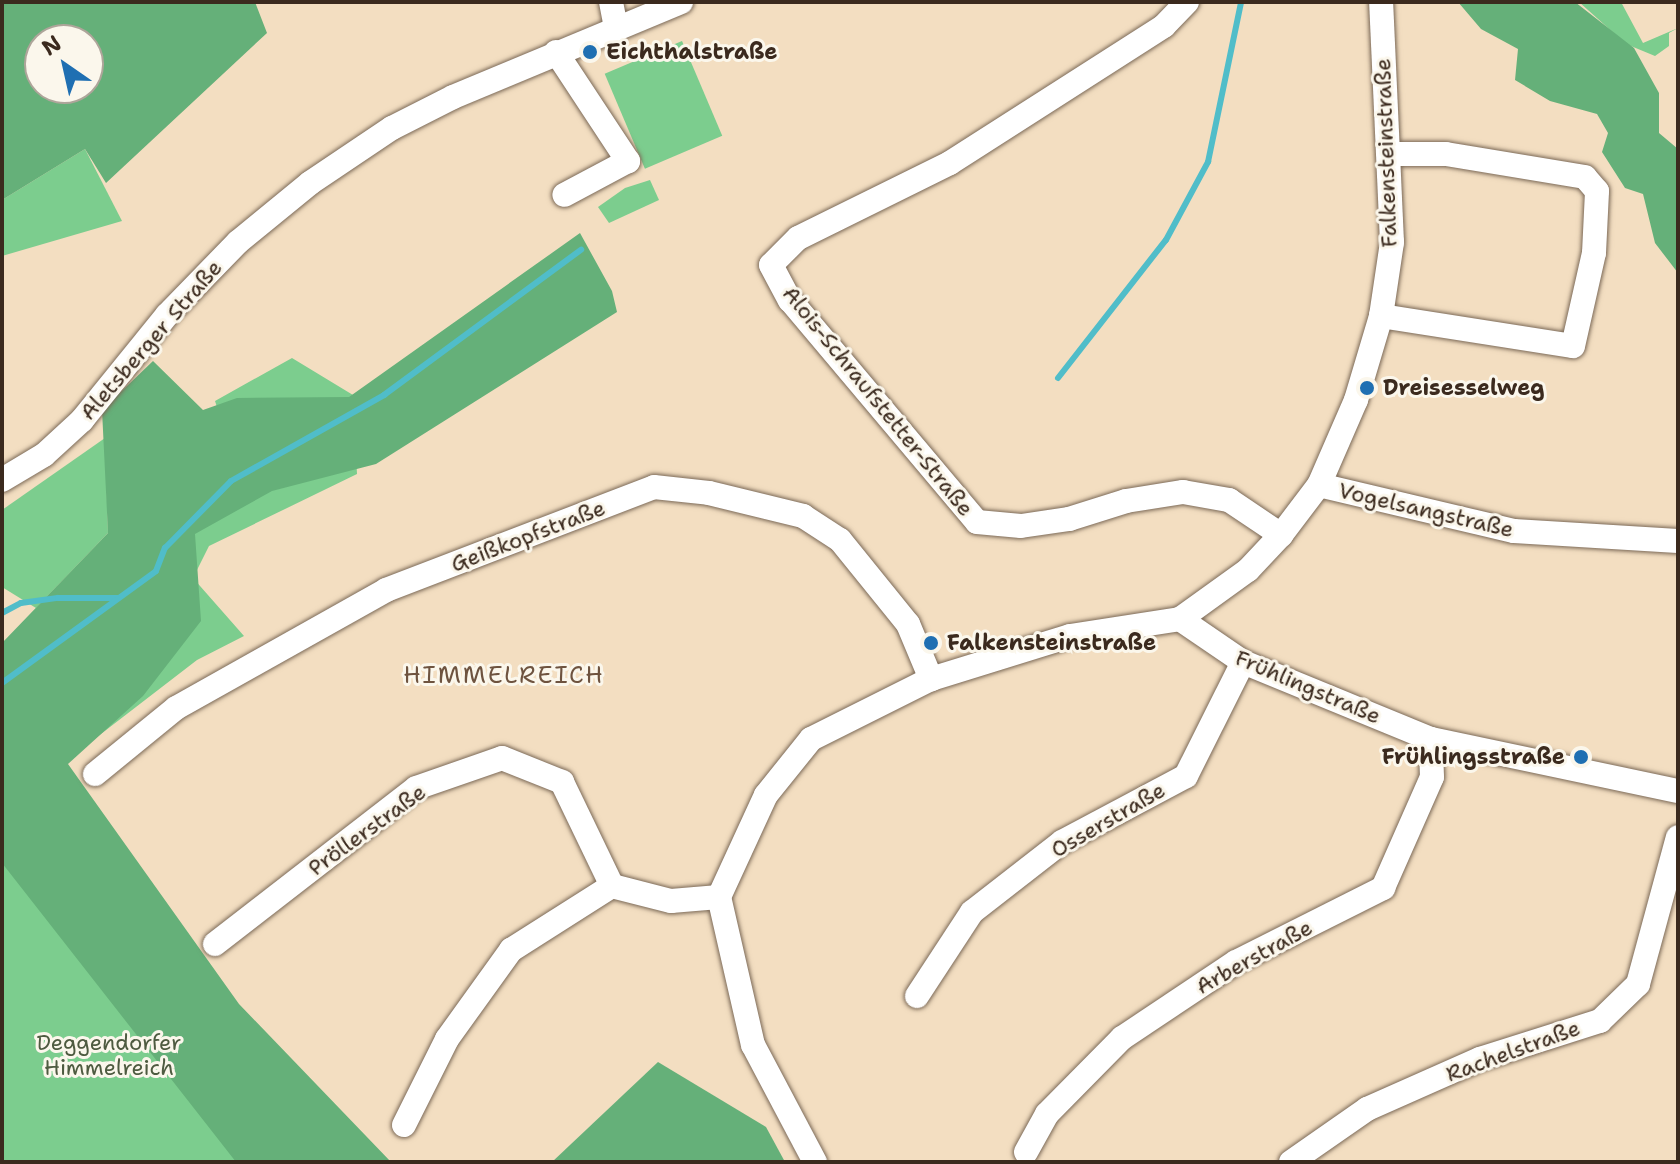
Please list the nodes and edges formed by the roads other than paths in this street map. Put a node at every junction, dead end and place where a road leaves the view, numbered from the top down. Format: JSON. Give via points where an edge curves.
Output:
{"nodes":[{"id":1,"x":611,"y":2,"type":"edge"},
{"id":2,"x":681,"y":2,"type":"edge"},
{"id":3,"x":1187,"y":2,"type":"edge"},
{"id":4,"x":1381,"y":2,"type":"edge"},
{"id":5,"x":616,"y":28,"type":"junction"},
{"id":6,"x":556,"y":52,"type":"junction"},
{"id":7,"x":1391,"y":154,"type":"junction"},
{"id":8,"x":564,"y":195,"type":"dead end"},
{"id":9,"x":1381,"y":316,"type":"junction"},
{"id":10,"x":2,"y":480,"type":"edge"},
{"id":11,"x":1319,"y":485,"type":"junction"},
{"id":12,"x":1281,"y":535,"type":"junction"},
{"id":13,"x":1678,"y":541,"type":"edge"},
{"id":14,"x":1180,"y":619,"type":"junction"},
{"id":15,"x":1243,"y":662,"type":"junction"},
{"id":16,"x":931,"y":679,"type":"junction"},
{"id":17,"x":1431,"y":739,"type":"junction"},
{"id":18,"x":95,"y":774,"type":"dead end"},
{"id":19,"x":1678,"y":791,"type":"edge"},
{"id":20,"x":1678,"y":837,"type":"edge"},
{"id":21,"x":612,"y":886,"type":"junction"},
{"id":22,"x":719,"y":897,"type":"junction"},
{"id":23,"x":215,"y":944,"type":"dead end"},
{"id":24,"x":917,"y":996,"type":"dead end"},
{"id":25,"x":404,"y":1125,"type":"dead end"},
{"id":26,"x":1026,"y":1152,"type":"dead end"},
{"id":27,"x":815,"y":1162,"type":"edge"},
{"id":28,"x":1291,"y":1162,"type":"edge"}],
"edges":[{"from":1,"to":5,"type":"street"},
{"from":2,"to":5,"type":"street","name":"Aletsberger Straße"},
{"from":3,"to":12,"type":"street","name":"Alois-Schraufstetter-Straße","via":[[1164,26],[950,163],[798,238],[771,265],[790,300],[977,522],[1021,526],[1183,492],[1229,500]]},
{"from":4,"to":7,"type":"street","name":"Falkensteinstraße"},
{"from":5,"to":6,"type":"street","name":"Aletsberger Straße"},
{"from":6,"to":8,"type":"street","via":[[628,161]]},
{"from":6,"to":10,"type":"street","name":"Aletsberger Straße","via":[[392,128],[310,183],[238,242],[165,317],[82,420],[44,455]]},
{"from":7,"to":9,"type":"street","name":"Falkensteinstraße","via":[[1392,242]]},
{"from":7,"to":9,"type":"street","via":[[1446,154],[1585,177],[1597,191],[1594,253],[1573,346]]},
{"from":9,"to":11,"type":"street","name":"Falkensteinstraße","via":[[1356,400]]},
{"from":11,"to":12,"type":"street","name":"Falkensteinstraße"},
{"from":11,"to":13,"type":"street","name":"Vogelsangstraße","via":[[1514,531]]},
{"from":12,"to":14,"type":"street","name":"Falkensteinstraße","via":[[1248,570]]},
{"from":14,"to":15,"type":"street","name":"Frühlingstraße"},
{"from":14,"to":16,"type":"street","name":"Falkensteinstraße","via":[[1070,636]]},
{"from":15,"to":17,"type":"street","name":"Frühlingstraße"},
{"from":15,"to":24,"type":"street","name":"Osserstraße","via":[[1186,776],[1062,842],[972,912]]},
{"from":16,"to":18,"type":"street","name":"Geißkopfstraße","via":[[908,624],[840,540],[803,516],[709,493],[654,487],[386,590],[176,708]]},
{"from":16,"to":22,"type":"street","name":"Falkensteinstraße","via":[[811,739],[766,795]]},
{"from":17,"to":19,"type":"street","name":"Frühlingstraße"},
{"from":17,"to":26,"type":"street","name":"Arberstraße","via":[[1432,777],[1383,888],[1236,962],[1122,1038],[1047,1114]]},
{"from":20,"to":28,"type":"street","name":"Rachelstraße","via":[[1638,984],[1600,1021],[1480,1059],[1367,1109]]},
{"from":21,"to":22,"type":"street","via":[[671,901]]},
{"from":21,"to":23,"type":"street","name":"Pröllerstraße","via":[[562,782],[502,758],[416,788]]},
{"from":21,"to":25,"type":"street","via":[[511,950],[447,1039]]},
{"from":22,"to":27,"type":"street","via":[[753,1045]]}]}
